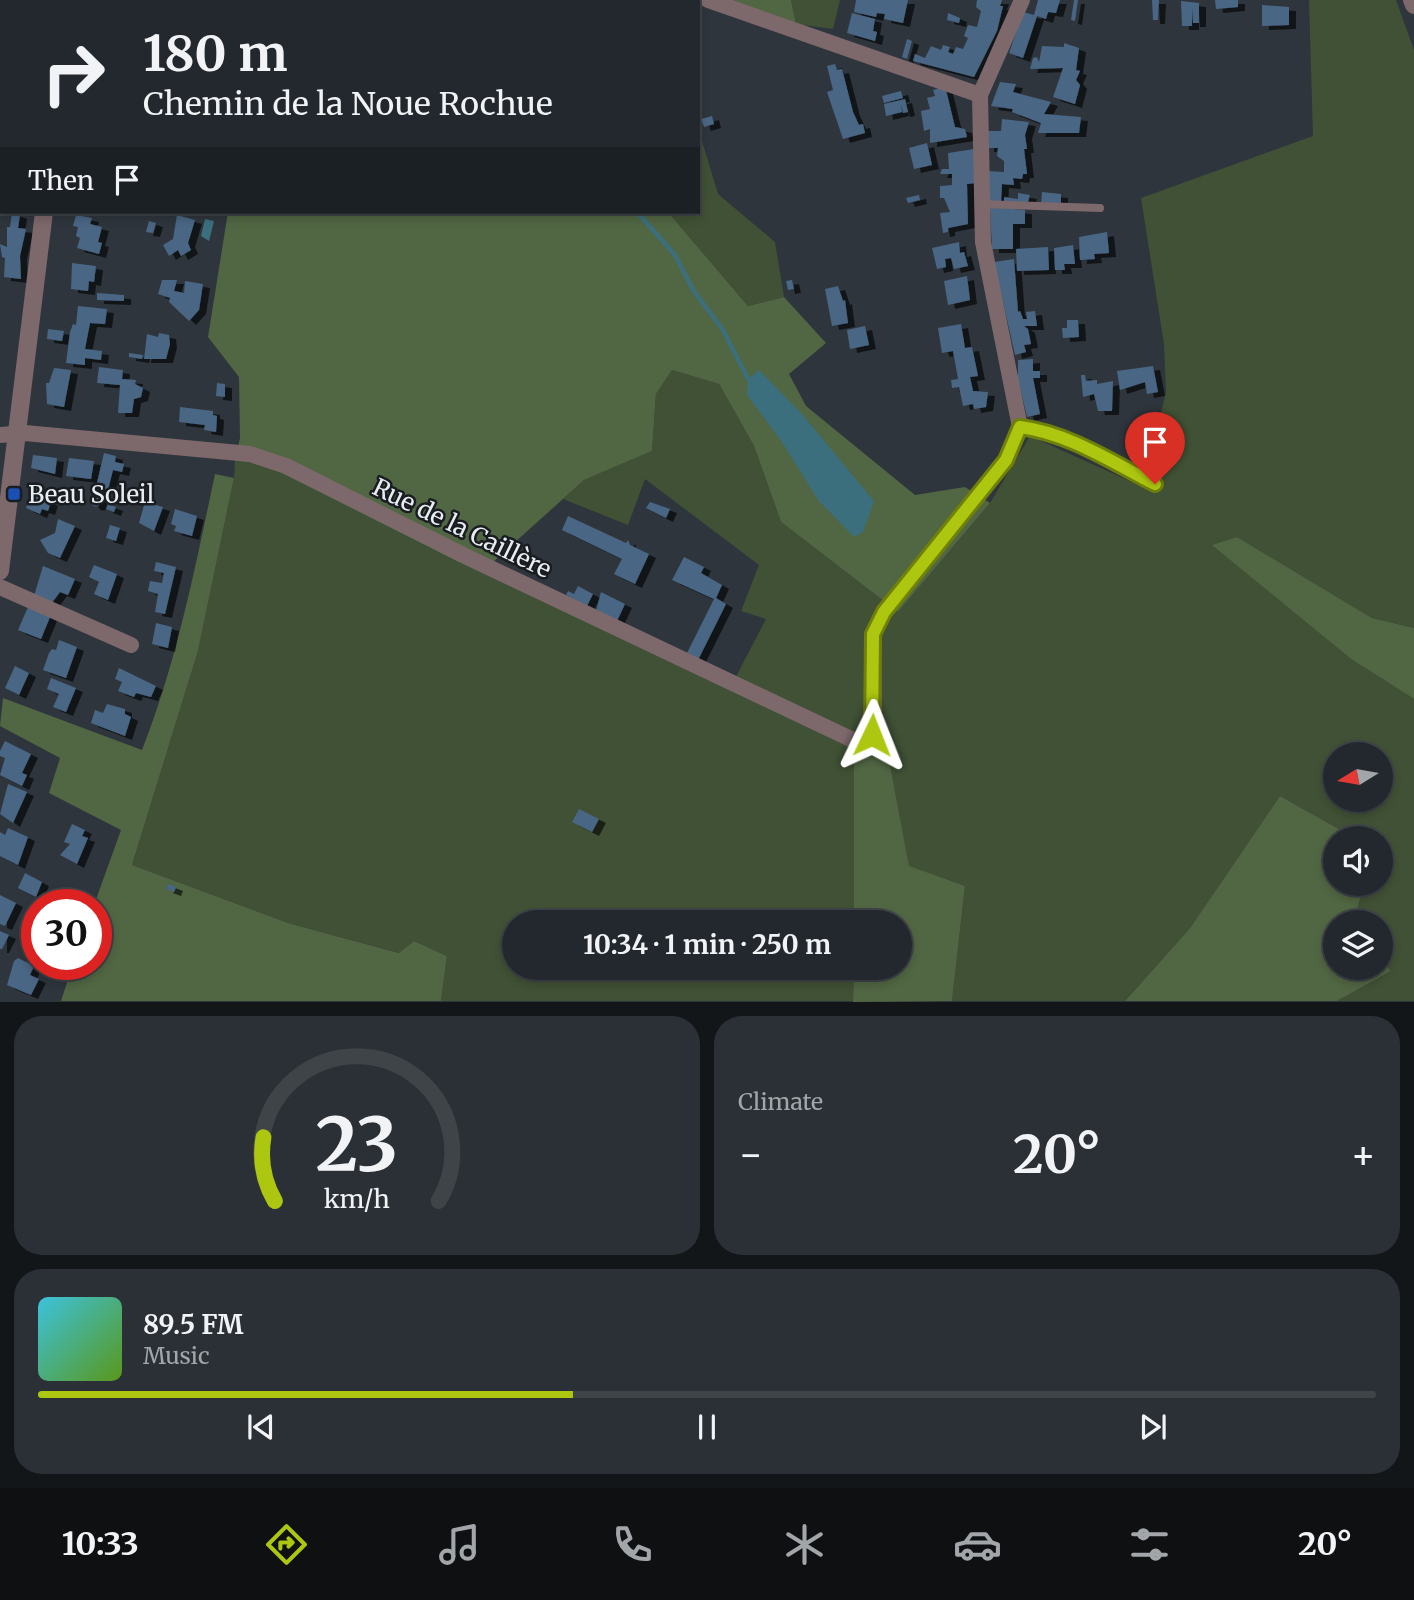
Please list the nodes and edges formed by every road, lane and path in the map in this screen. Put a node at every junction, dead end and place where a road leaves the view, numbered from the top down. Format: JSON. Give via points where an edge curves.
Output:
{"nodes":[{"id":1,"x":708,"y":0,"type":"edge"},
{"id":2,"x":1022,"y":0,"type":"edge"},
{"id":3,"x":1412,"y":0,"type":"edge"},
{"id":4,"x":1414,"y":5,"type":"edge"},
{"id":5,"x":981,"y":95,"type":"junction"},
{"id":6,"x":981,"y":204,"type":"junction"},
{"id":7,"x":1100,"y":208,"type":"dead end"},
{"id":8,"x":44,"y":214,"type":"edge"},
{"id":9,"x":1020,"y":427,"type":"junction"},
{"id":10,"x":8,"y":435,"type":"edge"},
{"id":11,"x":1155,"y":484,"type":"dead end"},
{"id":12,"x":0,"y":570,"type":"edge"},
{"id":13,"x":0,"y":587,"type":"edge"},
{"id":14,"x":131,"y":645,"type":"dead end"}],
"edges":[{"from":1,"to":5,"type":"street"},
{"from":2,"to":5,"type":"street"},
{"from":3,"to":4,"type":"street"},
{"from":5,"to":6,"type":"street"},
{"from":6,"to":7,"type":"lane"},
{"from":6,"to":9,"type":"street","via":[[983,242]]},
{"from":8,"to":10,"type":"street"},
{"from":9,"to":10,"type":"street","name":"Rue de la Caillère","via":[[1006,460],[878,623],[871,658],[874,721],[867,742],[855,741],[286,466],[250,454]]},
{"from":9,"to":11,"type":"lane","via":[[1042,430]]},
{"from":10,"to":12,"type":"street"},
{"from":13,"to":14,"type":"street"}]}
